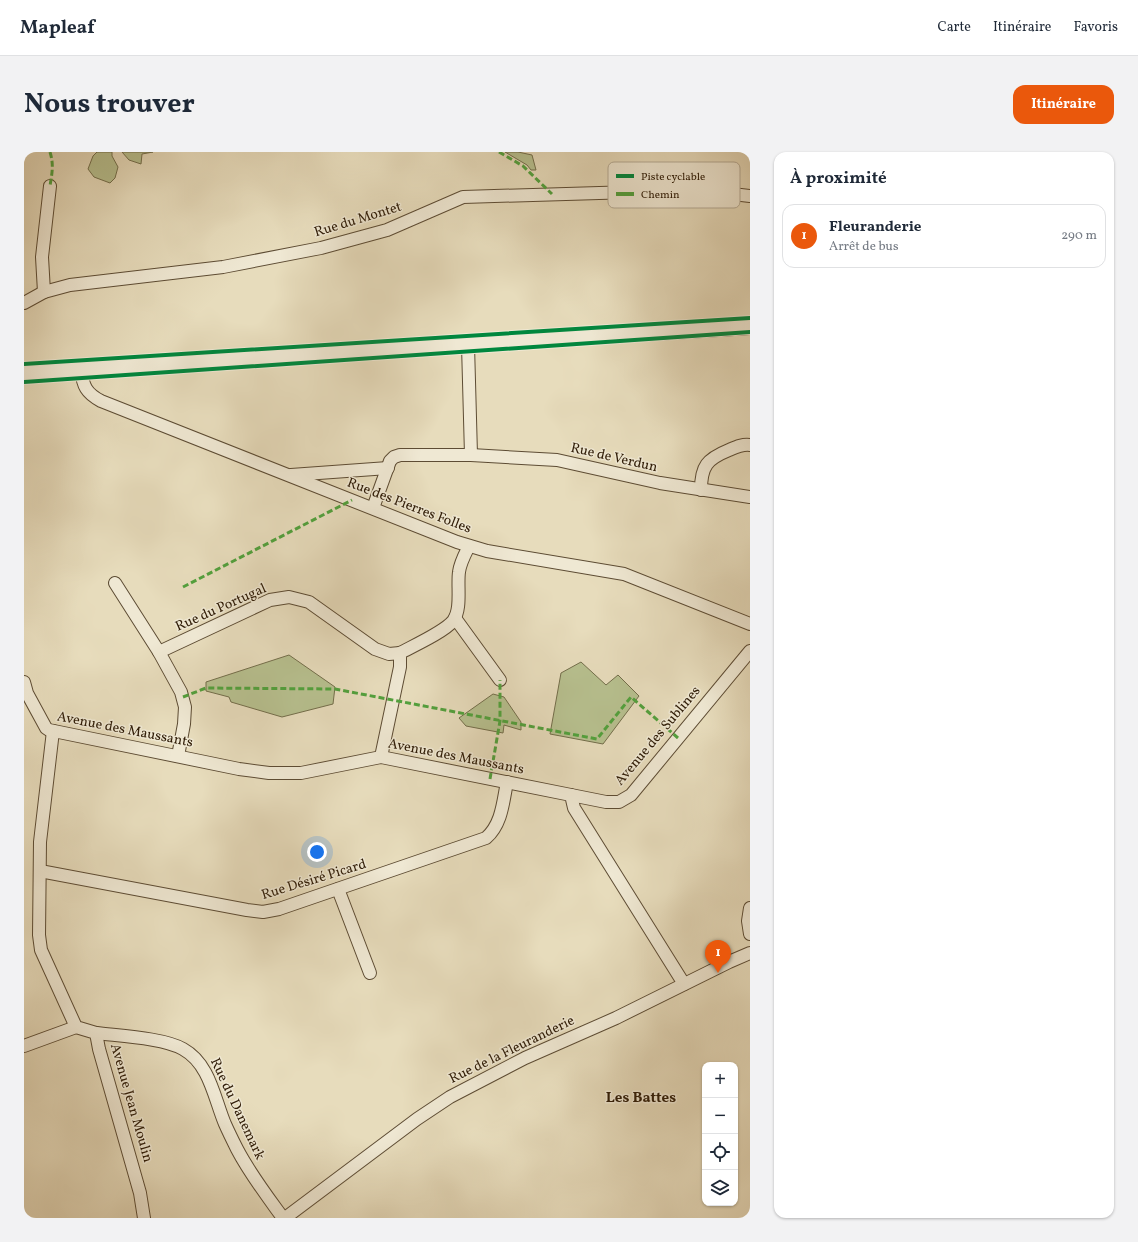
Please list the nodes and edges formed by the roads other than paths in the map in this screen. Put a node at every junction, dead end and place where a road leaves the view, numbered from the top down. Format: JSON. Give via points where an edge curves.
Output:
{"nodes":[{"id":1,"x":50,"y":186,"type":"dead end"},
{"id":2,"x":608,"y":193,"type":"edge"},
{"id":3,"x":740,"y":195,"type":"edge"},
{"id":4,"x":750,"y":196,"type":"edge"},
{"id":5,"x":44,"y":292,"type":"junction"},
{"id":6,"x":24,"y":303,"type":"edge"},
{"id":7,"x":750,"y":326,"type":"edge"},
{"id":8,"x":468,"y":345,"type":"junction"},
{"id":9,"x":81,"y":370,"type":"junction"},
{"id":10,"x":24,"y":374,"type":"edge"},
{"id":11,"x":750,"y":445,"type":"edge"},
{"id":12,"x":471,"y":455,"type":"junction"},
{"id":13,"x":388,"y":468,"type":"junction"},
{"id":14,"x":288,"y":475,"type":"junction"},
{"id":15,"x":701,"y":490,"type":"junction"},
{"id":16,"x":750,"y":497,"type":"edge"},
{"id":17,"x":373,"y":508,"type":"junction"},
{"id":18,"x":469,"y":546,"type":"junction"},
{"id":19,"x":115,"y":583,"type":"dead end"},
{"id":20,"x":455,"y":618,"type":"junction"},
{"id":21,"x":750,"y":624,"type":"edge"},
{"id":22,"x":750,"y":651,"type":"edge"},
{"id":23,"x":159,"y":652,"type":"junction"},
{"id":24,"x":400,"y":653,"type":"junction"},
{"id":25,"x":500,"y":680,"type":"dead end"},
{"id":26,"x":24,"y":682,"type":"edge"},
{"id":27,"x":50,"y":730,"type":"junction"},
{"id":28,"x":178,"y":756,"type":"junction"},
{"id":29,"x":381,"y":757,"type":"junction"},
{"id":30,"x":507,"y":782,"type":"junction"},
{"id":31,"x":571,"y":795,"type":"junction"},
{"id":32,"x":40,"y":871,"type":"junction"},
{"id":33,"x":338,"y":889,"type":"junction"},
{"id":34,"x":750,"y":908,"type":"edge"},
{"id":35,"x":750,"y":934,"type":"edge"},
{"id":36,"x":750,"y":953,"type":"edge"},
{"id":37,"x":370,"y":973,"type":"dead end"},
{"id":38,"x":684,"y":984,"type":"junction"},
{"id":39,"x":76,"y":1027,"type":"junction"},
{"id":40,"x":96,"y":1033,"type":"junction"},
{"id":41,"x":24,"y":1046,"type":"edge"},
{"id":42,"x":144,"y":1218,"type":"edge"},
{"id":43,"x":284,"y":1218,"type":"edge"}],
"edges":[{"from":1,"to":5,"type":"street","via":[[42,257]]},
{"from":2,"to":5,"type":"street","name":"Rue du Montet","via":[[463,197],[387,230],[322,248],[223,267],[79,283]]},
{"from":3,"to":4,"type":"street","name":"Rue du Montet"},
{"from":5,"to":6,"type":"street","name":"Rue du Montet"},
{"from":7,"to":8,"type":"main road"},
{"from":8,"to":9,"type":"main road"},
{"from":8,"to":12,"type":"street"},
{"from":9,"to":10,"type":"main road"},
{"from":9,"to":14,"type":"street","name":"Rue des Pierres Folles","via":[[86,389],[94,397]]},
{"from":11,"to":15,"type":"street","via":[[740,445],[716,455],[702,474]]},
{"from":12,"to":13,"type":"street","name":"Rue de Verdun","via":[[398,455],[391,460]]},
{"from":12,"to":15,"type":"street","name":"Rue de Verdun","via":[[557,460],[660,484]]},
{"from":13,"to":14,"type":"street"},
{"from":13,"to":17,"type":"street","name":"Rue de Verdun"},
{"from":14,"to":17,"type":"street","name":"Rue des Pierres Folles"},
{"from":15,"to":16,"type":"street","name":"Rue de Verdun"},
{"from":17,"to":18,"type":"street","name":"Rue des Pierres Folles"},
{"from":18,"to":20,"type":"street","via":[[460,568]]},
{"from":18,"to":21,"type":"street","name":"Rue des Pierres Folles","via":[[624,574]]},
{"from":19,"to":23,"type":"street"},
{"from":20,"to":24,"type":"street","via":[[440,631]]},
{"from":20,"to":25,"type":"street"},
{"from":22,"to":31,"type":"street","name":"Avenue des Sublines","via":[[631,795],[619,802]]},
{"from":23,"to":24,"type":"street","name":"Rue du Portugal","via":[[270,600],[289,597],[309,602],[376,649],[389,654]]},
{"from":23,"to":28,"type":"street","via":[[181,692],[185,707]]},
{"from":24,"to":29,"type":"street","via":[[400,667]]},
{"from":26,"to":27,"type":"street","via":[[27,693]]},
{"from":27,"to":28,"type":"street","name":"Avenue des Maussants"},
{"from":27,"to":32,"type":"street","via":[[40,842]]},
{"from":28,"to":29,"type":"street","name":"Avenue des Maussants","via":[[269,773],[301,773]]},
{"from":29,"to":30,"type":"street","name":"Avenue des Maussants"},
{"from":30,"to":31,"type":"street","name":"Avenue des Maussants"},
{"from":30,"to":33,"type":"street","name":"Rue Désiré Picard","via":[[499,821],[486,838]]},
{"from":31,"to":38,"type":"street","via":[[574,808]]},
{"from":32,"to":33,"type":"street","name":"Rue Désiré Picard","via":[[256,912],[279,909]]},
{"from":32,"to":39,"type":"street","via":[[41,950]]},
{"from":33,"to":37,"type":"street"},
{"from":34,"to":35,"type":"street"},
{"from":36,"to":38,"type":"street","name":"Rue de la Fleuranderie"},
{"from":38,"to":43,"type":"street","name":"Rue de la Fleuranderie","via":[[616,1018],[525,1058],[450,1097]]},
{"from":39,"to":40,"type":"street","name":"Avenue Jean Moulin"},
{"from":39,"to":41,"type":"street"},
{"from":40,"to":42,"type":"street","name":"Avenue Jean Moulin","via":[[140,1193]]},
{"from":40,"to":43,"type":"street","name":"Rue du Danemark","via":[[167,1042],[183,1048],[196,1059],[207,1075],[237,1149],[257,1182]]}]}
